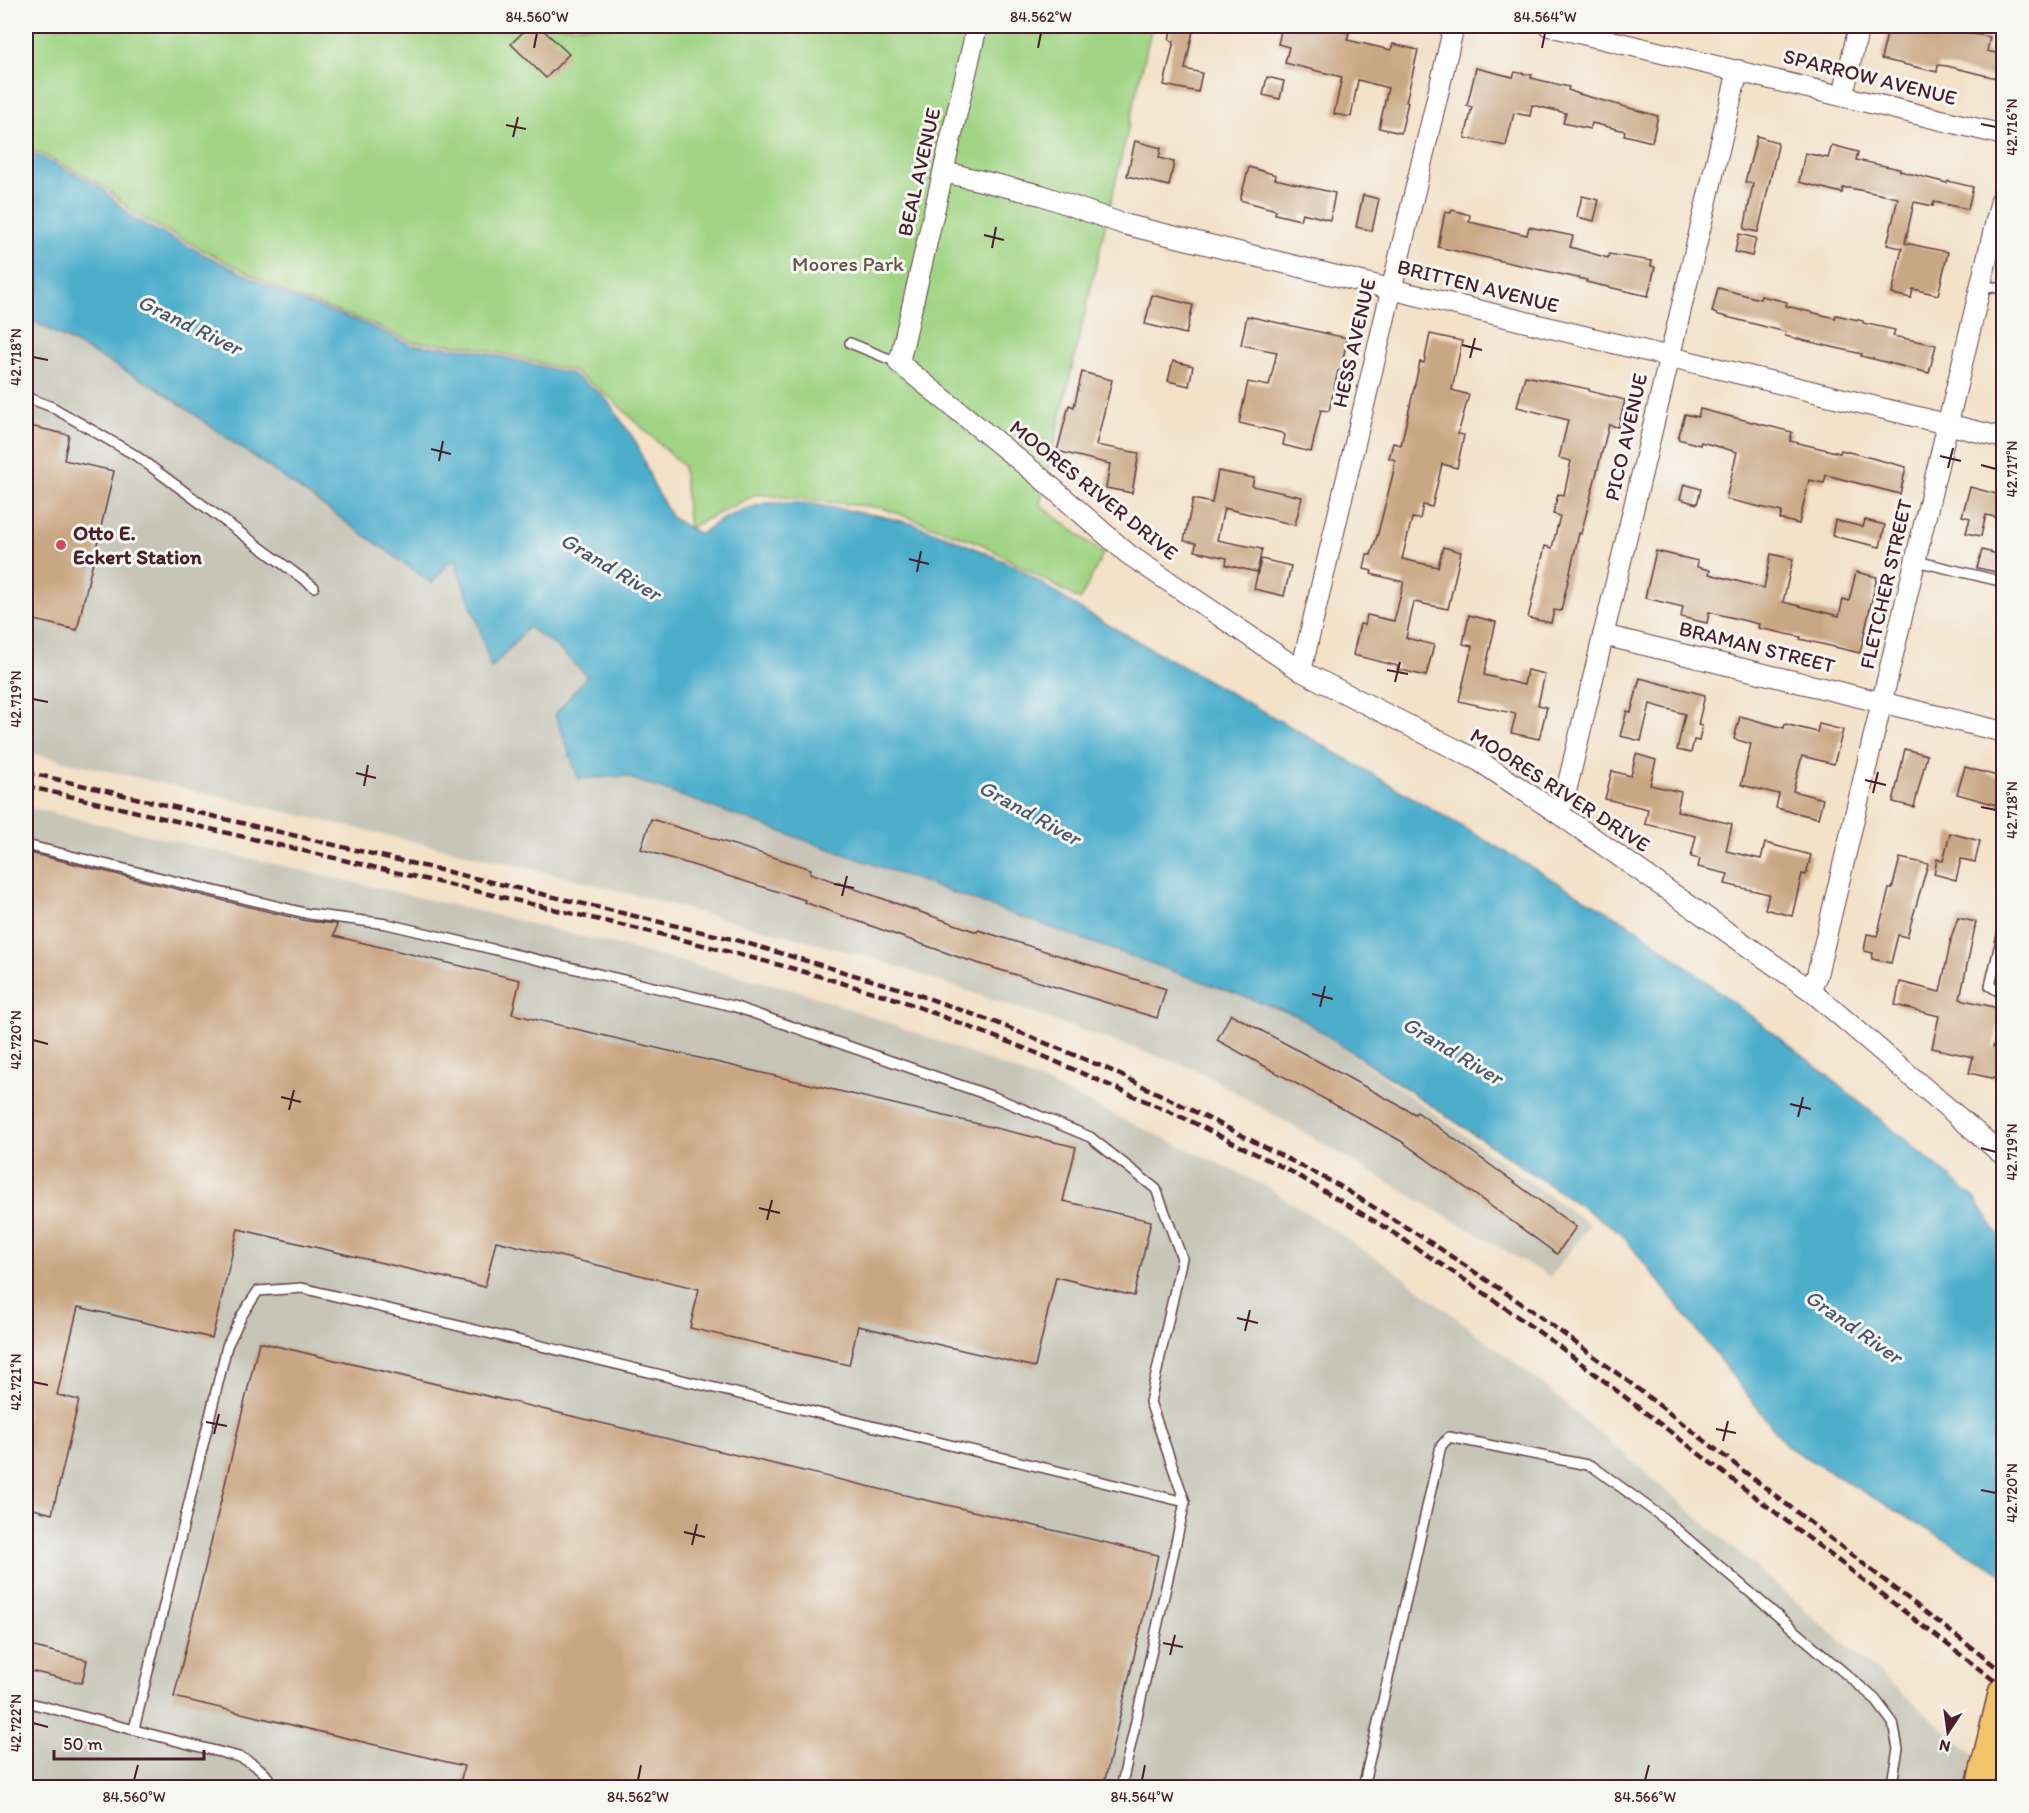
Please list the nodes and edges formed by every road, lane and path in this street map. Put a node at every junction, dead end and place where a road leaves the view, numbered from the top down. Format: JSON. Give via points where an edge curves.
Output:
{"nodes":[{"id":1,"x":977,"y":26,"type":"edge"},
{"id":2,"x":1454,"y":26,"type":"edge"},
{"id":3,"x":1549,"y":26,"type":"edge"},
{"id":4,"x":1859,"y":26,"type":"edge"},
{"id":5,"x":1604,"y":32,"type":"edge"},
{"id":6,"x":1738,"y":70,"type":"junction"},
{"id":7,"x":1843,"y":95,"type":"junction"},
{"id":8,"x":2004,"y":135,"type":"edge"},
{"id":9,"x":944,"y":172,"type":"junction"},
{"id":10,"x":2004,"y":187,"type":"edge"},
{"id":11,"x":1981,"y":284,"type":"junction"},
{"id":12,"x":1391,"y":289,"type":"junction"},
{"id":13,"x":2004,"y":290,"type":"edge"},
{"id":14,"x":850,"y":343,"type":"dead end"},
{"id":15,"x":1669,"y":357,"type":"junction"},
{"id":16,"x":899,"y":363,"type":"junction"},
{"id":17,"x":26,"y":397,"type":"edge"},
{"id":18,"x":1947,"y":425,"type":"junction"},
{"id":19,"x":2004,"y":438,"type":"edge"},
{"id":20,"x":1916,"y":561,"type":"junction"},
{"id":21,"x":2004,"y":582,"type":"edge"},
{"id":22,"x":314,"y":587,"type":"dead end"},
{"id":23,"x":1603,"y":635,"type":"junction"},
{"id":24,"x":1301,"y":671,"type":"junction"},
{"id":25,"x":1883,"y":702,"type":"junction"},
{"id":26,"x":2004,"y":732,"type":"edge"},
{"id":27,"x":1559,"y":814,"type":"junction"},
{"id":28,"x":26,"y":845,"type":"edge"},
{"id":29,"x":2004,"y":927,"type":"edge"},
{"id":30,"x":1810,"y":990,"type":"junction"},
{"id":31,"x":2004,"y":995,"type":"edge"},
{"id":32,"x":2004,"y":1156,"type":"edge"},
{"id":33,"x":1185,"y":1502,"type":"junction"},
{"id":34,"x":2004,"y":1692,"type":"edge"},
{"id":35,"x":26,"y":1702,"type":"edge"},
{"id":36,"x":134,"y":1729,"type":"junction"},
{"id":37,"x":275,"y":1788,"type":"edge"},
{"id":38,"x":1121,"y":1788,"type":"edge"},
{"id":39,"x":1363,"y":1788,"type":"edge"},
{"id":40,"x":1891,"y":1788,"type":"edge"},
{"id":41,"x":1981,"y":1788,"type":"edge"}],
"edges":[{"from":1,"to":9,"type":"street","name":"BEAL AVENUE"},
{"from":2,"to":12,"type":"street","name":"HESS AVENUE"},
{"from":3,"to":5,"type":"street","name":"SPARROW AVENUE"},
{"from":4,"to":7,"type":"street"},
{"from":5,"to":6,"type":"street","name":"SPARROW AVENUE"},
{"from":6,"to":7,"type":"street","name":"SPARROW AVENUE"},
{"from":6,"to":15,"type":"street","name":"PICO AVENUE"},
{"from":7,"to":8,"type":"street","name":"SPARROW AVENUE"},
{"from":9,"to":12,"type":"street","name":"BRITTEN AVENUE","via":[[1041,195],[1123,224]]},
{"from":9,"to":16,"type":"street","name":"BEAL AVENUE"},
{"from":10,"to":11,"type":"street","name":"FLETCHER STREET"},
{"from":11,"to":13,"type":"lane"},
{"from":11,"to":18,"type":"street","name":"FLETCHER STREET"},
{"from":12,"to":15,"type":"street","name":"BRITTEN AVENUE"},
{"from":12,"to":24,"type":"street","name":"HESS AVENUE"},
{"from":14,"to":16,"type":"lane"},
{"from":15,"to":18,"type":"street","name":"BRITTEN AVENUE"},
{"from":15,"to":23,"type":"street","name":"PICO AVENUE"},
{"from":16,"to":24,"type":"street","name":"MOORES RIVER DRIVE","via":[[1128,554]]},
{"from":17,"to":22,"type":"lane","via":[[52,407],[135,455]]},
{"from":18,"to":19,"type":"street","name":"BRITTEN AVENUE"},
{"from":18,"to":20,"type":"street","name":"FLETCHER STREET"},
{"from":20,"to":21,"type":"lane"},
{"from":20,"to":25,"type":"street","name":"FLETCHER STREET"},
{"from":23,"to":25,"type":"street","name":"BRAMAN STREET"},
{"from":23,"to":27,"type":"street","name":"PICO AVENUE"},
{"from":24,"to":27,"type":"street","name":"MOORES RIVER DRIVE","via":[[1479,761]]},
{"from":25,"to":26,"type":"street","name":"BRAMAN STREET"},
{"from":25,"to":30,"type":"street","name":"FLETCHER STREET","via":[[1817,975]]},
{"from":27,"to":30,"type":"street","name":"MOORES RIVER DRIVE"},
{"from":28,"to":33,"type":"lane","via":[[309,914],[387,924],[733,1006],[994,1096],[1090,1137],[1156,1189],[1182,1258],[1150,1402]]},
{"from":29,"to":31,"type":"lane","via":[[1990,986]]},
{"from":30,"to":32,"type":"street","name":"MOORES RIVER DRIVE"},
{"from":33,"to":36,"type":"lane","via":[[302,1288],[258,1291],[227,1346]]},
{"from":33,"to":38,"type":"lane"},
{"from":34,"to":41,"type":"main road"},
{"from":35,"to":36,"type":"lane"},
{"from":36,"to":37,"type":"lane","via":[[248,1761],[264,1772]]},
{"from":39,"to":40,"type":"lane","via":[[1441,1446],[1449,1437],[1592,1466],[1662,1517],[1875,1699],[1893,1723],[1898,1749]]}]}
